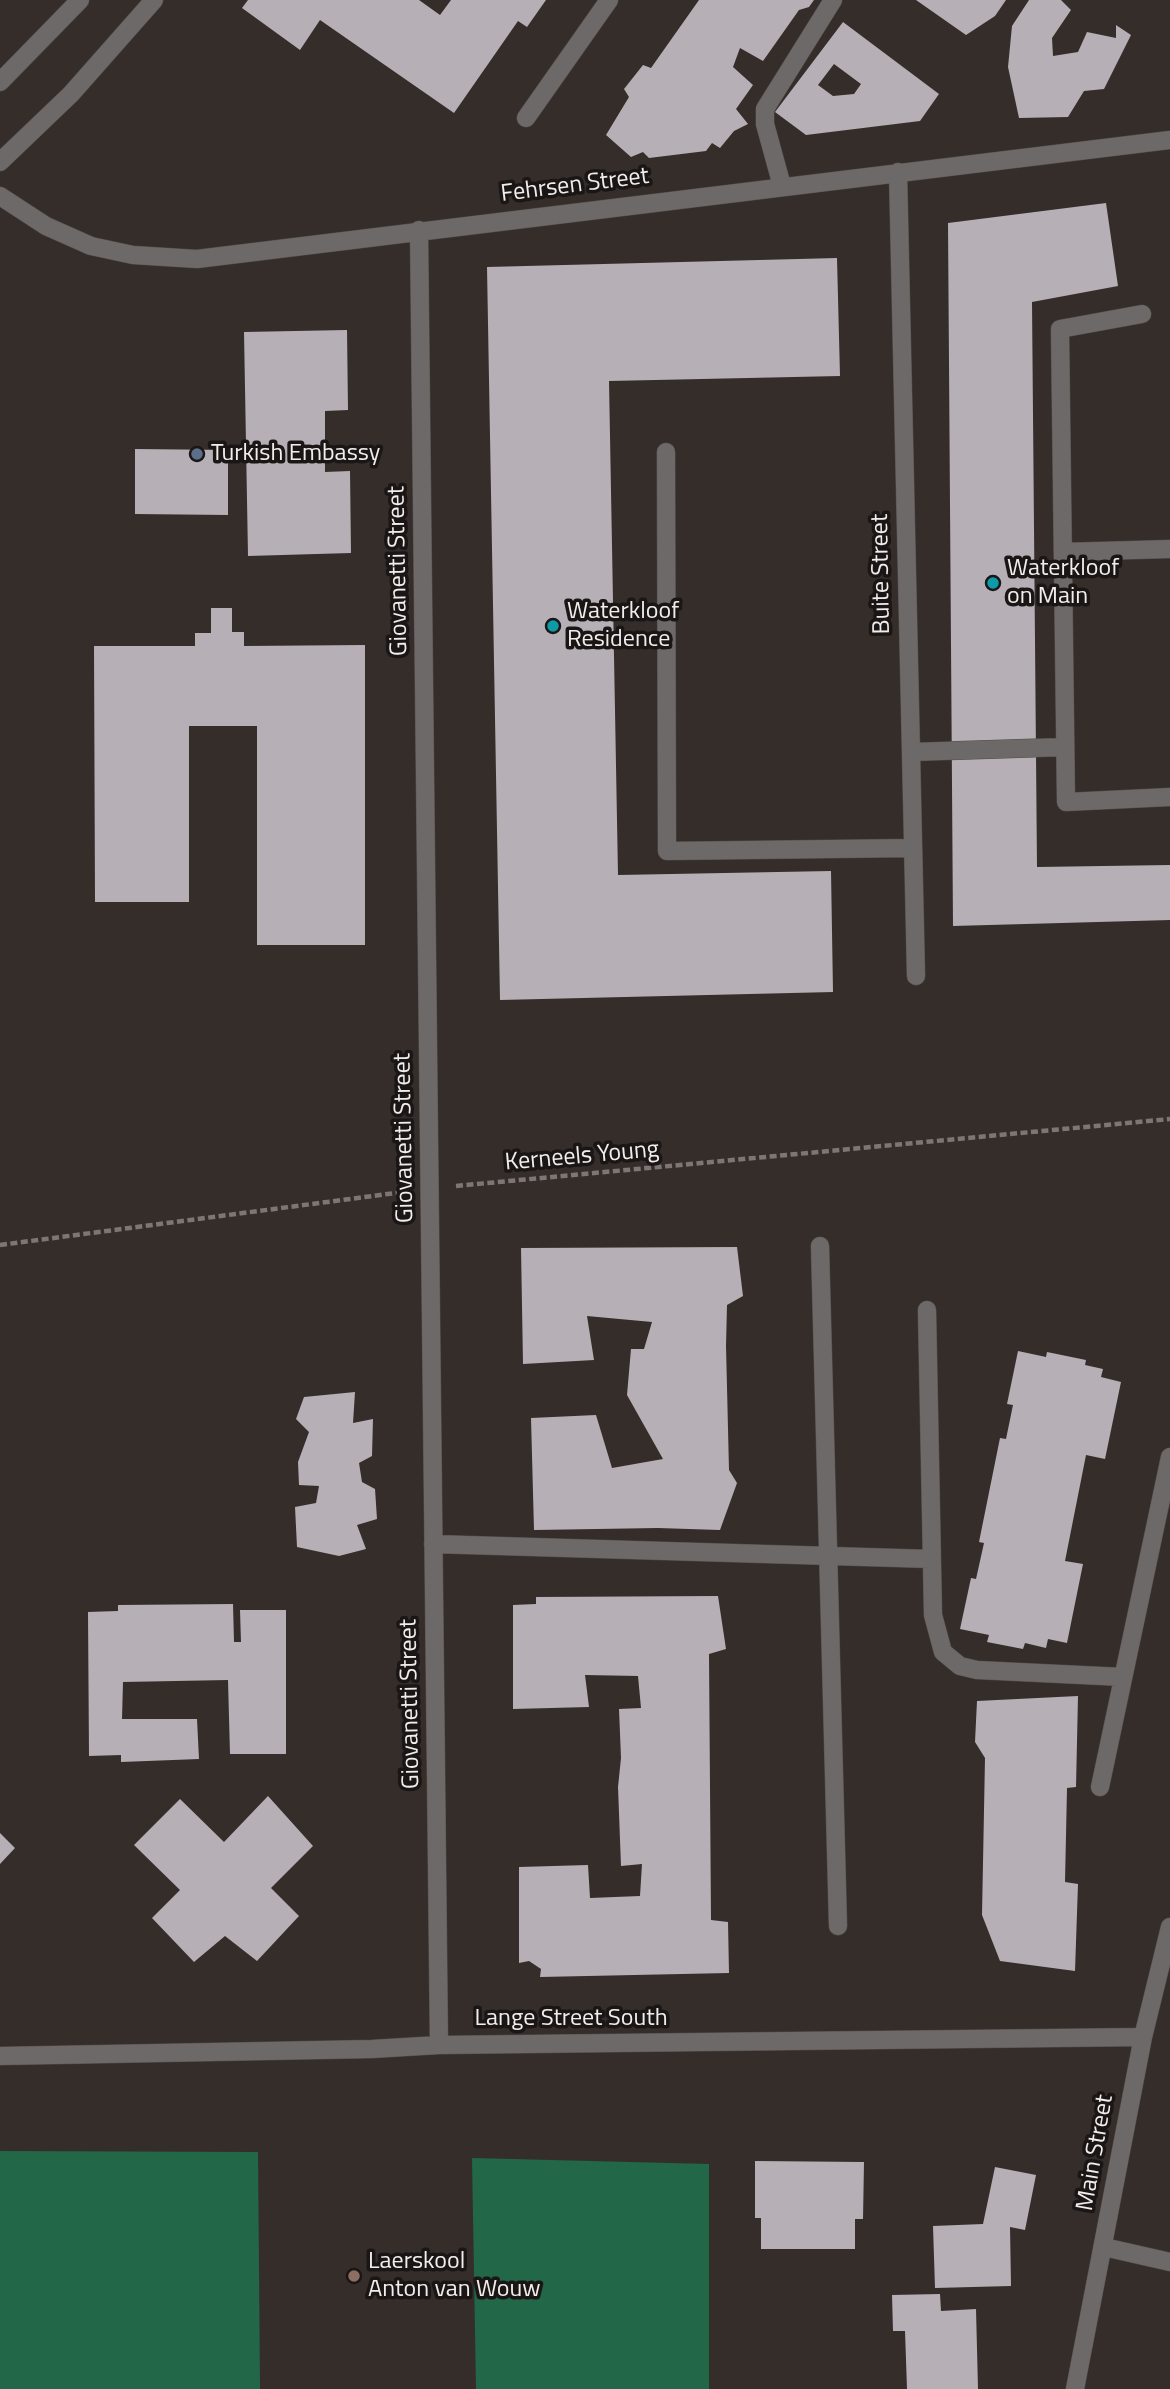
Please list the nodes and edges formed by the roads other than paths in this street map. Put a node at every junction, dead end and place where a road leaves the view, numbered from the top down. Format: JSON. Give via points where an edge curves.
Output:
{"nodes":[{"id":1,"x":80,"y":0,"type":"edge"},
{"id":2,"x":154,"y":0,"type":"edge"},
{"id":3,"x":609,"y":0,"type":"edge"},
{"id":4,"x":833,"y":0,"type":"edge"},
{"id":5,"x":0,"y":82,"type":"edge"},
{"id":6,"x":526,"y":118,"type":"dead end"},
{"id":7,"x":1170,"y":140,"type":"edge"},
{"id":8,"x":0,"y":162,"type":"edge"},
{"id":9,"x":898,"y":172,"type":"junction"},
{"id":10,"x":782,"y":186,"type":"junction"},
{"id":11,"x":0,"y":196,"type":"edge"},
{"id":12,"x":419,"y":230,"type":"junction"},
{"id":13,"x":1142,"y":314,"type":"dead end"},
{"id":14,"x":666,"y":452,"type":"dead end"},
{"id":15,"x":1170,"y":549,"type":"edge"},
{"id":16,"x":1063,"y":552,"type":"junction"},
{"id":17,"x":1065,"y":747,"type":"junction"},
{"id":18,"x":911,"y":752,"type":"junction"},
{"id":19,"x":1170,"y":797,"type":"edge"},
{"id":20,"x":912,"y":848,"type":"junction"},
{"id":21,"x":916,"y":976,"type":"dead end"},
{"id":22,"x":820,"y":1246,"type":"dead end"},
{"id":23,"x":927,"y":1310,"type":"dead end"},
{"id":24,"x":1170,"y":1457,"type":"edge"},
{"id":25,"x":433,"y":1544,"type":"junction"},
{"id":26,"x":828,"y":1558,"type":"junction"},
{"id":27,"x":931,"y":1559,"type":"junction"},
{"id":28,"x":1123,"y":1678,"type":"junction"},
{"id":29,"x":1100,"y":1787,"type":"dead end"},
{"id":30,"x":838,"y":1926,"type":"dead end"},
{"id":31,"x":1170,"y":1927,"type":"edge"},
{"id":32,"x":1143,"y":2037,"type":"junction"},
{"id":33,"x":439,"y":2045,"type":"junction"},
{"id":34,"x":0,"y":2056,"type":"edge"},
{"id":35,"x":1104,"y":2247,"type":"junction"},
{"id":36,"x":1170,"y":2262,"type":"edge"},
{"id":37,"x":1075,"y":2389,"type":"edge"}],
"edges":[{"from":1,"to":5,"type":"street"},
{"from":2,"to":8,"type":"street","via":[[71,94]]},
{"from":3,"to":6,"type":"street"},
{"from":4,"to":10,"type":"street","via":[[765,109]]},
{"from":7,"to":9,"type":"street","name":"Fehrsen Street"},
{"from":9,"to":10,"type":"street","name":"Fehrsen Street"},
{"from":9,"to":18,"type":"street","name":"Buite Street"},
{"from":10,"to":12,"type":"street","name":"Fehrsen Street"},
{"from":11,"to":12,"type":"street","name":"Fehrsen Street","via":[[46,226],[91,246],[166,258],[227,257]]},
{"from":12,"to":25,"type":"street","name":"Giovanetti Street"},
{"from":13,"to":16,"type":"street","via":[[1060,329]]},
{"from":14,"to":20,"type":"street","via":[[667,851]]},
{"from":15,"to":16,"type":"street"},
{"from":16,"to":17,"type":"street"},
{"from":17,"to":18,"type":"street"},
{"from":17,"to":19,"type":"street","via":[[1066,802]]},
{"from":18,"to":20,"type":"street","name":"Buite Street"},
{"from":20,"to":21,"type":"street","name":"Buite Street"},
{"from":22,"to":26,"type":"street"},
{"from":23,"to":27,"type":"street"},
{"from":24,"to":28,"type":"street"},
{"from":25,"to":26,"type":"street"},
{"from":25,"to":33,"type":"street","name":"Giovanetti Street"},
{"from":26,"to":27,"type":"street"},
{"from":26,"to":30,"type":"street"},
{"from":27,"to":28,"type":"street","via":[[933,1615],[943,1652],[960,1666]]},
{"from":28,"to":29,"type":"street"},
{"from":31,"to":32,"type":"street","name":"Main Street"},
{"from":32,"to":33,"type":"street","name":"Lange Street South"},
{"from":32,"to":35,"type":"street","name":"Main Street"},
{"from":33,"to":34,"type":"street","name":"Lange Street South"},
{"from":35,"to":36,"type":"street"},
{"from":35,"to":37,"type":"street","name":"Main Street"}]}
